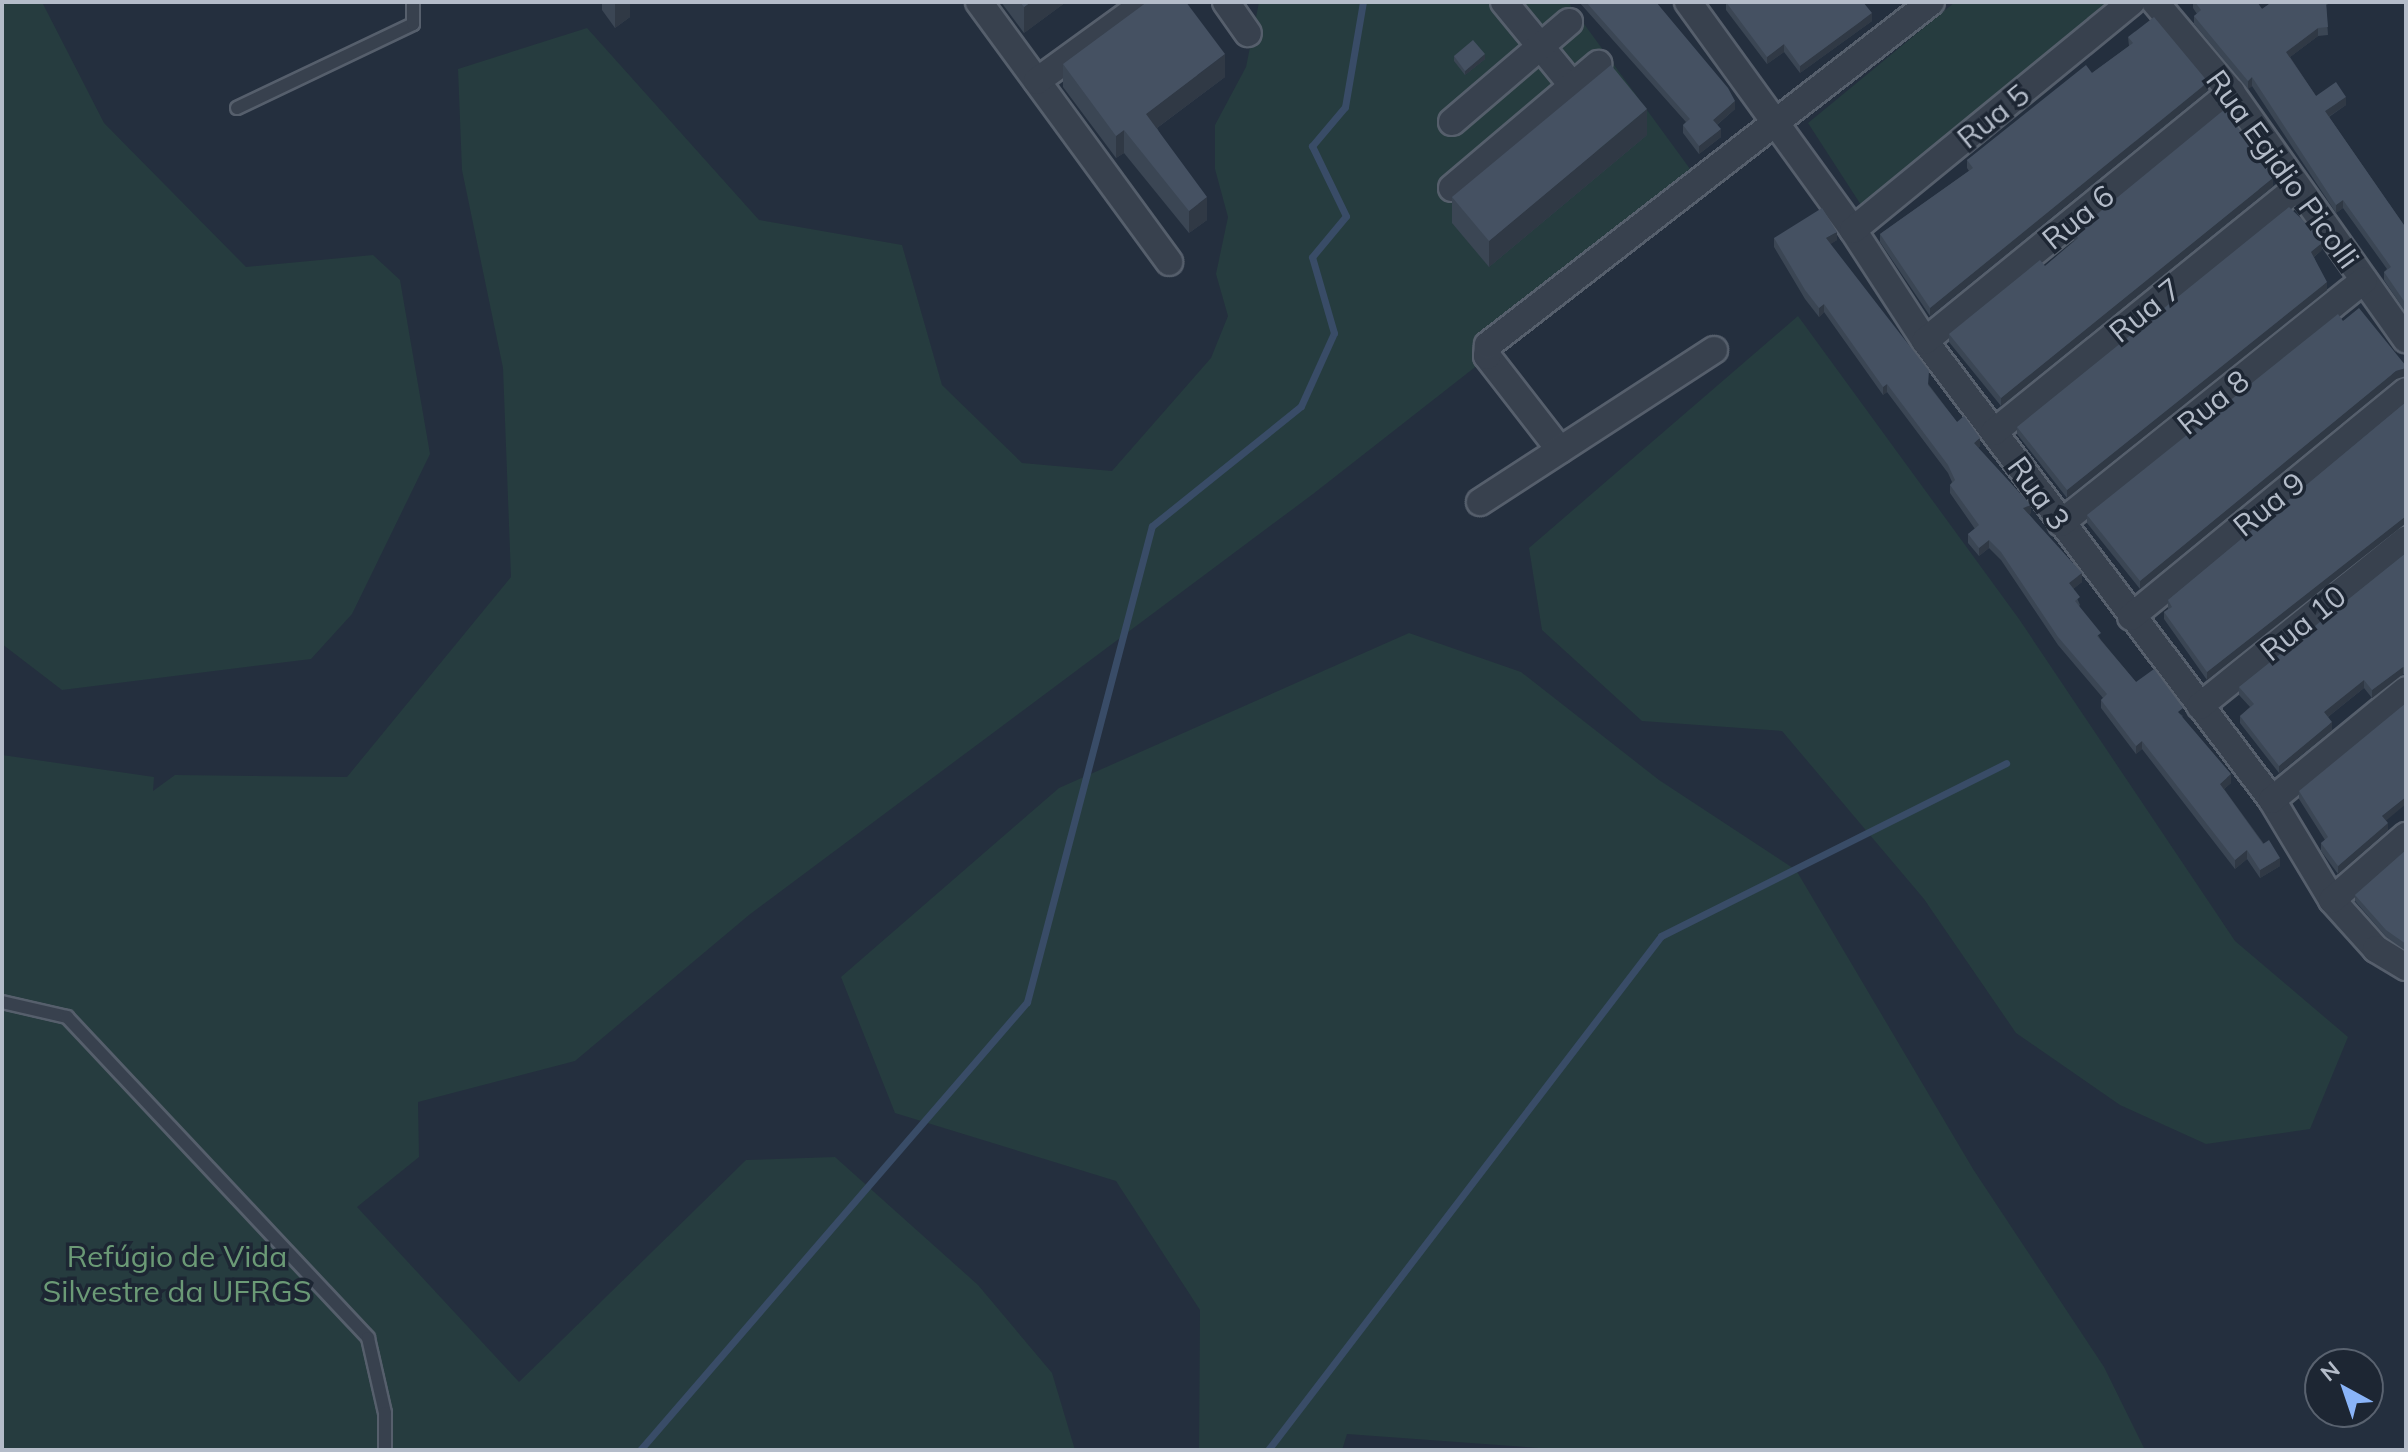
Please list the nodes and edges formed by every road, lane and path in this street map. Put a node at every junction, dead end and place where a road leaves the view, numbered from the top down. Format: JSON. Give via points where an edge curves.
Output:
{"nodes":[{"id":1,"x":413,"y":2,"type":"edge"},
{"id":2,"x":979,"y":2,"type":"edge"},
{"id":3,"x":1146,"y":2,"type":"edge"},
{"id":4,"x":1226,"y":2,"type":"edge"},
{"id":5,"x":1504,"y":2,"type":"edge"},
{"id":6,"x":1688,"y":2,"type":"edge"},
{"id":7,"x":2132,"y":2,"type":"edge"},
{"id":8,"x":2155,"y":2,"type":"edge"},
{"id":9,"x":1924,"y":4,"type":"edge"},
{"id":10,"x":1569,"y":22,"type":"dead end"},
{"id":11,"x":1248,"y":33,"type":"dead end"},
{"id":12,"x":1540,"y":46,"type":"junction"},
{"id":13,"x":1598,"y":64,"type":"dead end"},
{"id":14,"x":1037,"y":81,"type":"junction"},
{"id":15,"x":1573,"y":86,"type":"junction"},
{"id":16,"x":2231,"y":92,"type":"junction"},
{"id":17,"x":237,"y":108,"type":"dead end"},
{"id":18,"x":1776,"y":121,"type":"junction"},
{"id":19,"x":1452,"y":122,"type":"dead end"},
{"id":20,"x":1452,"y":188,"type":"dead end"},
{"id":21,"x":2296,"y":188,"type":"junction"},
{"id":22,"x":1853,"y":230,"type":"junction"},
{"id":23,"x":1169,"y":262,"type":"dead end"},
{"id":24,"x":2364,"y":280,"type":"junction"},
{"id":25,"x":2406,"y":339,"type":"edge"},
{"id":26,"x":1925,"y":341,"type":"junction"},
{"id":27,"x":1714,"y":350,"type":"dead end"},
{"id":28,"x":2406,"y":391,"type":"edge"},
{"id":29,"x":1994,"y":432,"type":"junction"},
{"id":30,"x":1560,"y":450,"type":"junction"},
{"id":31,"x":1480,"y":502,"type":"dead end"},
{"id":32,"x":2061,"y":523,"type":"junction"},
{"id":33,"x":2406,"y":540,"type":"edge"},
{"id":34,"x":2131,"y":617,"type":"junction"},
{"id":35,"x":2406,"y":690,"type":"edge"},
{"id":36,"x":2200,"y":706,"type":"junction"},
{"id":37,"x":2272,"y":800,"type":"junction"},
{"id":38,"x":2406,"y":836,"type":"edge"},
{"id":39,"x":2332,"y":900,"type":"junction"},
{"id":40,"x":2406,"y":967,"type":"edge"},
{"id":41,"x":2,"y":1002,"type":"edge"},
{"id":42,"x":385,"y":1450,"type":"edge"}],
"edges":[{"from":1,"to":17,"type":"lane","via":[[413,24]]},
{"from":2,"to":14,"type":"street"},
{"from":3,"to":14,"type":"street"},
{"from":4,"to":11,"type":"street"},
{"from":5,"to":12,"type":"street"},
{"from":6,"to":18,"type":"street","name":"Rua 3"},
{"from":7,"to":22,"type":"street","name":"Rua 5"},
{"from":8,"to":16,"type":"street","name":"Rua Egidio Picolli"},
{"from":9,"to":18,"type":"street"},
{"from":10,"to":12,"type":"street"},
{"from":12,"to":15,"type":"street"},
{"from":12,"to":19,"type":"street"},
{"from":13,"to":15,"type":"street"},
{"from":14,"to":23,"type":"street"},
{"from":15,"to":20,"type":"street"},
{"from":16,"to":21,"type":"street","name":"Rua Egidio Picolli"},
{"from":16,"to":26,"type":"street","name":"Rua 6"},
{"from":18,"to":22,"type":"street","name":"Rua 3"},
{"from":18,"to":30,"type":"street","via":[[1488,345],[1487,356]]},
{"from":21,"to":24,"type":"street","name":"Rua Egidio Picolli"},
{"from":21,"to":29,"type":"street","name":"Rua 7"},
{"from":22,"to":26,"type":"street","name":"Rua 3"},
{"from":24,"to":25,"type":"street","name":"Rua Egidio Picolli"},
{"from":24,"to":32,"type":"street","name":"Rua 8"},
{"from":26,"to":29,"type":"street","name":"Rua 3"},
{"from":27,"to":30,"type":"street"},
{"from":28,"to":34,"type":"street","name":"Rua 9"},
{"from":29,"to":32,"type":"street","name":"Rua 3"},
{"from":30,"to":31,"type":"street"},
{"from":32,"to":34,"type":"street","name":"Rua 3"},
{"from":33,"to":36,"type":"street","name":"Rua 10"},
{"from":34,"to":36,"type":"street","name":"Rua 3"},
{"from":35,"to":37,"type":"street"},
{"from":36,"to":37,"type":"street","name":"Rua 3"},
{"from":37,"to":39,"type":"street","name":"Rua 3"},
{"from":38,"to":39,"type":"street"},
{"from":39,"to":40,"type":"street","name":"Rua 3","via":[[2376,949]]},
{"from":41,"to":42,"type":"lane","via":[[67,1017],[368,1338],[385,1413]]}]}
